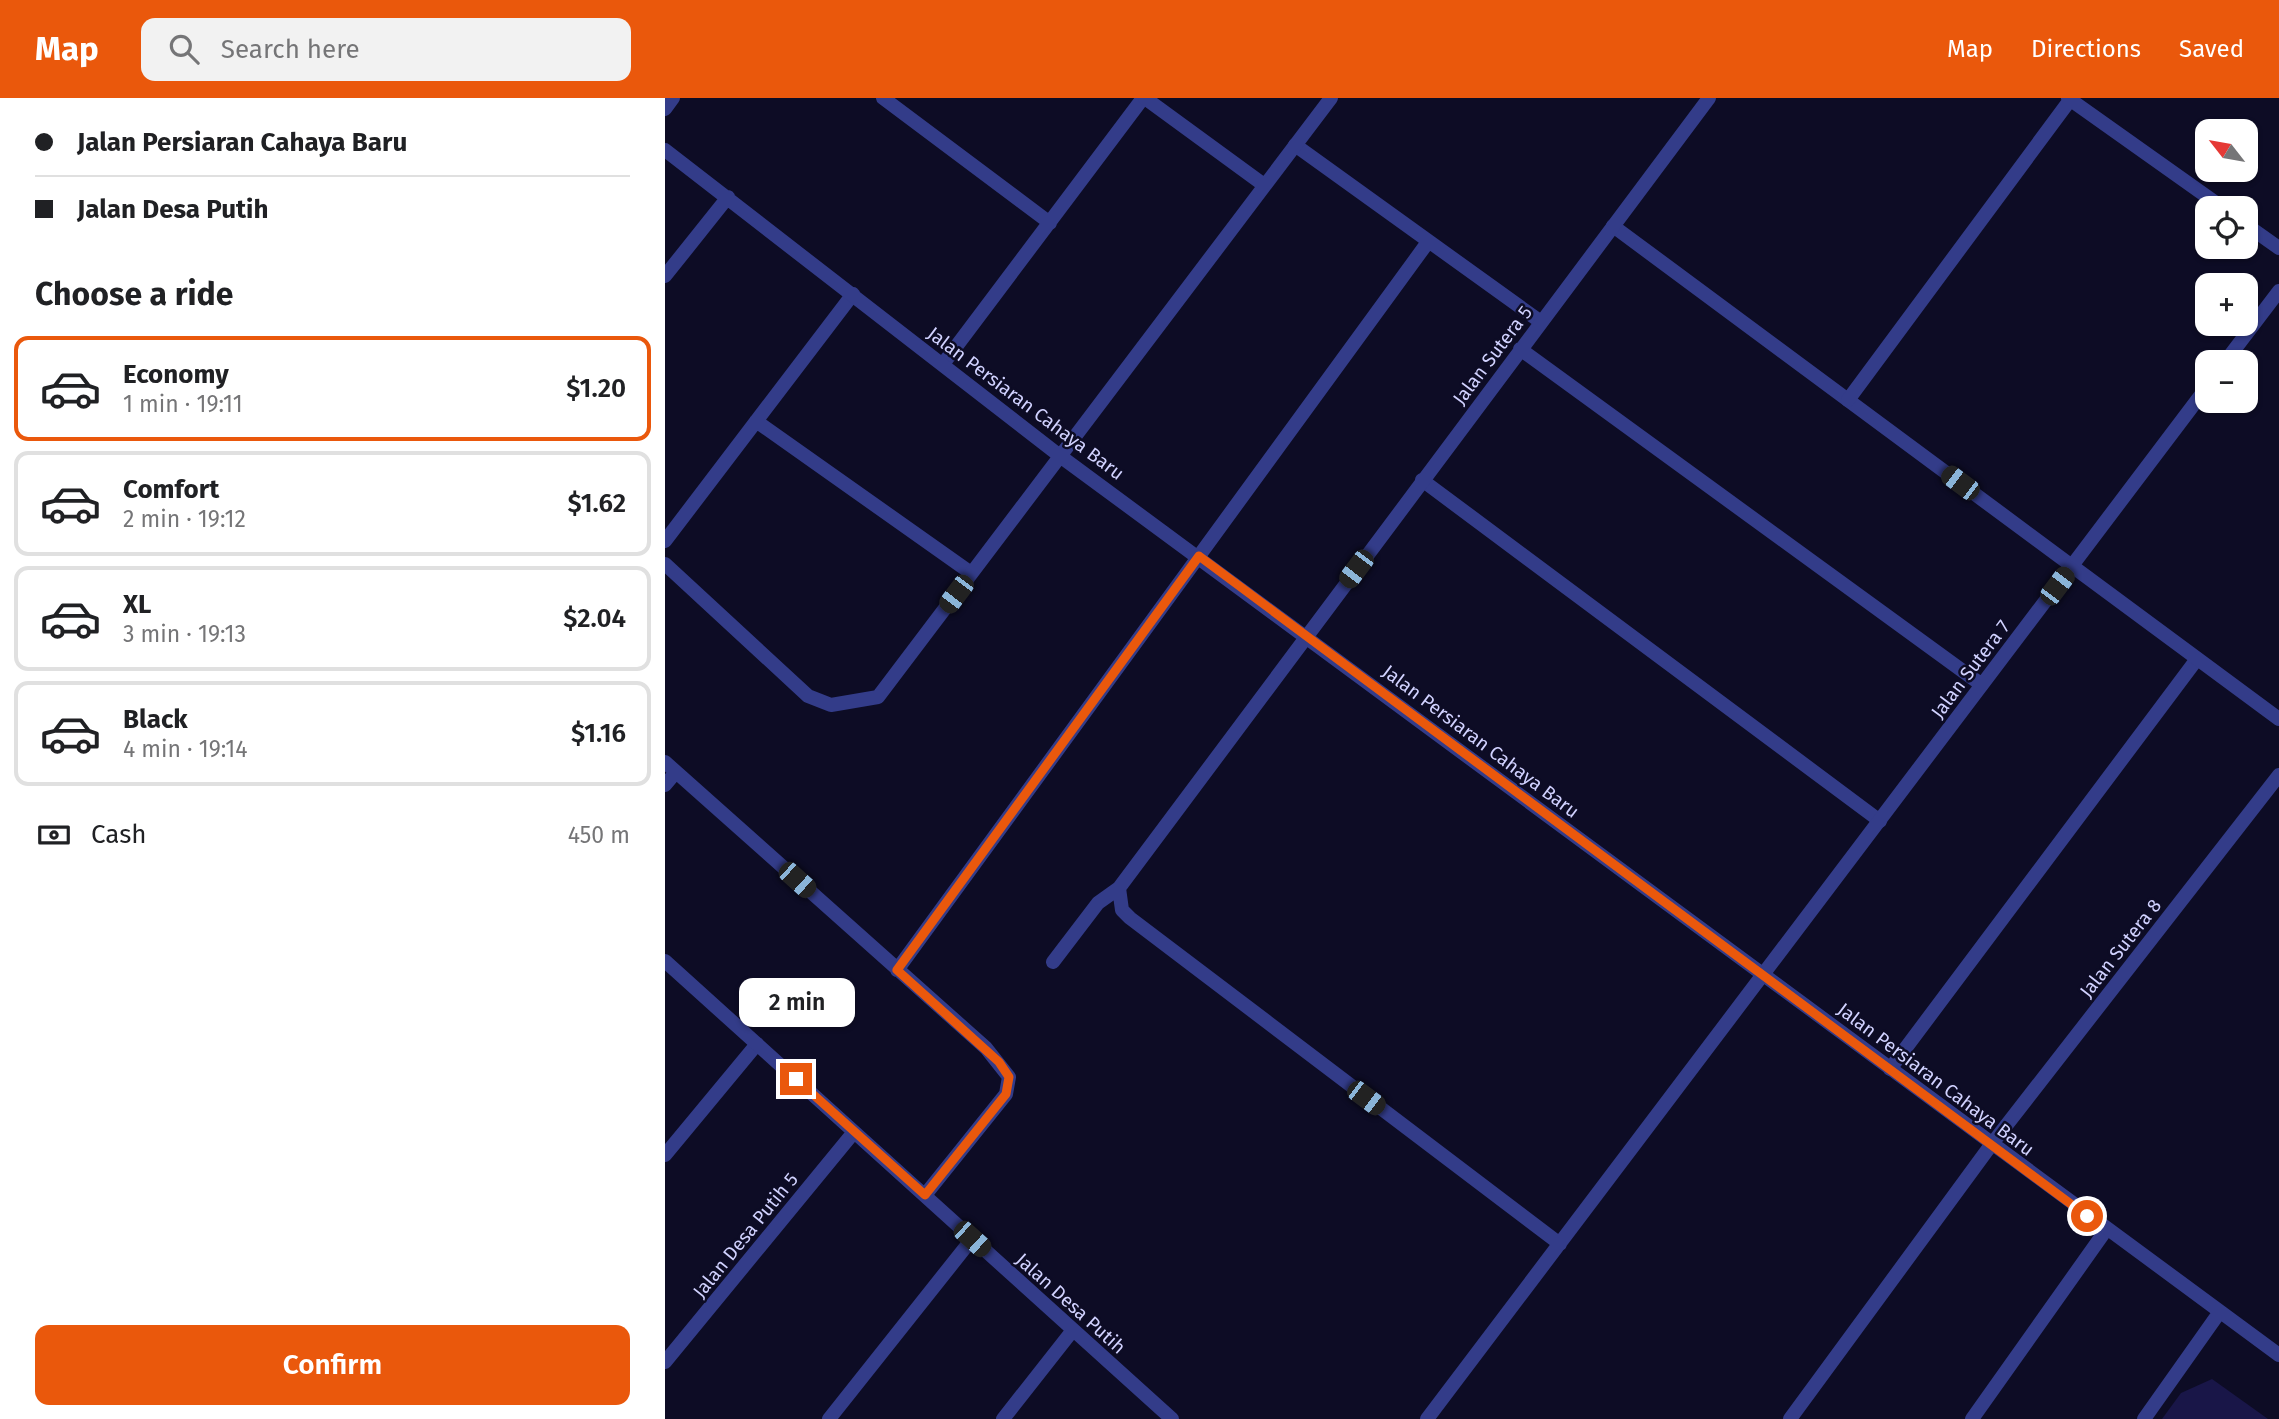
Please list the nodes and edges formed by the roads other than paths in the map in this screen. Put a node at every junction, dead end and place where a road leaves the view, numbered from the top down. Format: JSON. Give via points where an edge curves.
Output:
{"nodes":[{"id":1,"x":673,"y":98,"type":"edge"},
{"id":2,"x":883,"y":98,"type":"edge"},
{"id":3,"x":1144,"y":98,"type":"edge"},
{"id":4,"x":1331,"y":98,"type":"edge"},
{"id":5,"x":1709,"y":98,"type":"edge"},
{"id":6,"x":2069,"y":99,"type":"edge"},
{"id":7,"x":665,"y":109,"type":"edge"},
{"id":8,"x":1295,"y":145,"type":"junction"},
{"id":9,"x":665,"y":150,"type":"edge"},
{"id":10,"x":1264,"y":185,"type":"junction"},
{"id":11,"x":2206,"y":196,"type":"edge"},
{"id":12,"x":728,"y":197,"type":"junction"},
{"id":13,"x":1049,"y":223,"type":"junction"},
{"id":14,"x":1613,"y":226,"type":"junction"},
{"id":15,"x":2258,"y":233,"type":"edge"},
{"id":16,"x":1428,"y":242,"type":"junction"},
{"id":17,"x":2279,"y":248,"type":"edge"},
{"id":18,"x":665,"y":276,"type":"edge"},
{"id":19,"x":2279,"y":291,"type":"edge"},
{"id":20,"x":853,"y":294,"type":"junction"},
{"id":21,"x":1541,"y":322,"type":"junction"},
{"id":22,"x":1520,"y":349,"type":"junction"},
{"id":23,"x":2234,"y":350,"type":"edge"},
{"id":24,"x":943,"y":364,"type":"junction"},
{"id":25,"x":1849,"y":400,"type":"junction"},
{"id":26,"x":2195,"y":403,"type":"edge"},
{"id":27,"x":756,"y":421,"type":"junction"},
{"id":28,"x":1060,"y":456,"type":"junction"},
{"id":29,"x":1422,"y":481,"type":"junction"},
{"id":30,"x":665,"y":541,"type":"edge"},
{"id":31,"x":1199,"y":556,"type":"junction"},
{"id":32,"x":665,"y":564,"type":"edge"},
{"id":33,"x":2072,"y":566,"type":"junction"},
{"id":34,"x":971,"y":573,"type":"junction"},
{"id":35,"x":1307,"y":635,"type":"junction"},
{"id":36,"x":2197,"y":659,"type":"junction"},
{"id":37,"x":1982,"y":685,"type":"junction"},
{"id":38,"x":2279,"y":719,"type":"edge"},
{"id":39,"x":671,"y":767,"type":"edge"},
{"id":40,"x":2279,"y":775,"type":"edge"},
{"id":41,"x":665,"y":785,"type":"edge"},
{"id":42,"x":1880,"y":821,"type":"junction"},
{"id":43,"x":1119,"y":888,"type":"junction"},
{"id":44,"x":665,"y":961,"type":"edge"},
{"id":45,"x":1053,"y":962,"type":"dead end"},
{"id":46,"x":897,"y":970,"type":"junction"},
{"id":47,"x":1764,"y":975,"type":"junction"},
{"id":48,"x":757,"y":1044,"type":"junction"},
{"id":49,"x":1890,"y":1069,"type":"junction"},
{"id":50,"x":854,"y":1132,"type":"junction"},
{"id":51,"x":1991,"y":1146,"type":"junction"},
{"id":52,"x":665,"y":1155,"type":"edge"},
{"id":53,"x":925,"y":1195,"type":"junction"},
{"id":54,"x":2106,"y":1230,"type":"junction"},
{"id":55,"x":972,"y":1239,"type":"junction"},
{"id":56,"x":1559,"y":1244,"type":"junction"},
{"id":57,"x":2220,"y":1313,"type":"junction"},
{"id":58,"x":1073,"y":1330,"type":"junction"},
{"id":59,"x":2279,"y":1356,"type":"edge"},
{"id":60,"x":665,"y":1362,"type":"edge"},
{"id":61,"x":829,"y":1419,"type":"edge"},
{"id":62,"x":1003,"y":1419,"type":"edge"},
{"id":63,"x":1172,"y":1419,"type":"edge"},
{"id":64,"x":1427,"y":1419,"type":"edge"},
{"id":65,"x":1790,"y":1419,"type":"edge"},
{"id":66,"x":1972,"y":1419,"type":"edge"},
{"id":67,"x":2144,"y":1419,"type":"edge"}],
"edges":[{"from":1,"to":7,"type":"street"},
{"from":2,"to":13,"type":"street"},
{"from":3,"to":10,"type":"street"},
{"from":3,"to":13,"type":"street"},
{"from":4,"to":8,"type":"street"},
{"from":5,"to":14,"type":"street","name":"Jalan Sutera 5"},
{"from":6,"to":11,"type":"street"},
{"from":6,"to":25,"type":"street"},
{"from":8,"to":10,"type":"street"},
{"from":8,"to":16,"type":"street"},
{"from":9,"to":12,"type":"street","name":"Jalan Persiaran Cahaya Baru"},
{"from":10,"to":28,"type":"street"},
{"from":12,"to":18,"type":"street"},
{"from":12,"to":20,"type":"street","name":"Jalan Persiaran Cahaya Baru"},
{"from":13,"to":24,"type":"street"},
{"from":14,"to":21,"type":"street","name":"Jalan Sutera 5"},
{"from":14,"to":25,"type":"street"},
{"from":15,"to":17,"type":"street"},
{"from":16,"to":21,"type":"street"},
{"from":16,"to":31,"type":"street"},
{"from":19,"to":23,"type":"street"},
{"from":20,"to":24,"type":"street","name":"Jalan Persiaran Cahaya Baru"},
{"from":20,"to":27,"type":"street"},
{"from":21,"to":22,"type":"street","name":"Jalan Sutera 5"},
{"from":22,"to":29,"type":"street","name":"Jalan Sutera 5"},
{"from":22,"to":37,"type":"street"},
{"from":24,"to":28,"type":"street","name":"Jalan Persiaran Cahaya Baru"},
{"from":25,"to":33,"type":"street"},
{"from":26,"to":33,"type":"street","name":"Jalan Sutera 7"},
{"from":27,"to":30,"type":"street"},
{"from":27,"to":34,"type":"street"},
{"from":28,"to":31,"type":"street","name":"Jalan Persiaran Cahaya Baru"},
{"from":28,"to":34,"type":"street"},
{"from":29,"to":35,"type":"street","name":"Jalan Sutera 5"},
{"from":29,"to":42,"type":"street"},
{"from":31,"to":35,"type":"street","name":"Jalan Persiaran Cahaya Baru"},
{"from":31,"to":46,"type":"street"},
{"from":32,"to":34,"type":"street","via":[[808,696],[831,705],[877,697]]},
{"from":33,"to":36,"type":"street"},
{"from":33,"to":37,"type":"street","name":"Jalan Sutera 7"},
{"from":35,"to":43,"type":"street","name":"Jalan Sutera 5"},
{"from":35,"to":47,"type":"street","name":"Jalan Persiaran Cahaya Baru"},
{"from":36,"to":38,"type":"street"},
{"from":36,"to":49,"type":"street"},
{"from":37,"to":42,"type":"street","name":"Jalan Sutera 7"},
{"from":39,"to":41,"type":"street"},
{"from":39,"to":46,"type":"street"},
{"from":40,"to":51,"type":"street","name":"Jalan Sutera 8"},
{"from":42,"to":47,"type":"street","name":"Jalan Sutera 7"},
{"from":43,"to":45,"type":"street","name":"Jalan Sutera 5","via":[[1098,903]]},
{"from":43,"to":56,"type":"street","via":[[1122,910],[1130,918]]},
{"from":44,"to":48,"type":"street","name":"Jalan Desa Putih"},
{"from":46,"to":53,"type":"street","via":[[986,1048],[1009,1077],[1006,1094]]},
{"from":47,"to":49,"type":"street","name":"Jalan Persiaran Cahaya Baru"},
{"from":47,"to":56,"type":"street","name":"Jalan Sutera 7"},
{"from":48,"to":50,"type":"street","name":"Jalan Desa Putih"},
{"from":48,"to":52,"type":"street"},
{"from":49,"to":51,"type":"street","name":"Jalan Persiaran Cahaya Baru"},
{"from":50,"to":53,"type":"street","name":"Jalan Desa Putih"},
{"from":50,"to":60,"type":"street","name":"Jalan Desa Putih 5"},
{"from":51,"to":54,"type":"street","name":"Jalan Persiaran Cahaya Baru"},
{"from":51,"to":65,"type":"street","name":"Jalan Sutera 8"},
{"from":53,"to":55,"type":"street","name":"Jalan Desa Putih"},
{"from":54,"to":57,"type":"street","name":"Jalan Persiaran Cahaya Baru"},
{"from":54,"to":66,"type":"street"},
{"from":55,"to":58,"type":"street","name":"Jalan Desa Putih"},
{"from":55,"to":61,"type":"street"},
{"from":56,"to":64,"type":"street","name":"Jalan Sutera 7"},
{"from":57,"to":59,"type":"street","name":"Jalan Persiaran Cahaya Baru"},
{"from":57,"to":67,"type":"street"},
{"from":58,"to":62,"type":"street"},
{"from":58,"to":63,"type":"street","name":"Jalan Desa Putih"}]}
